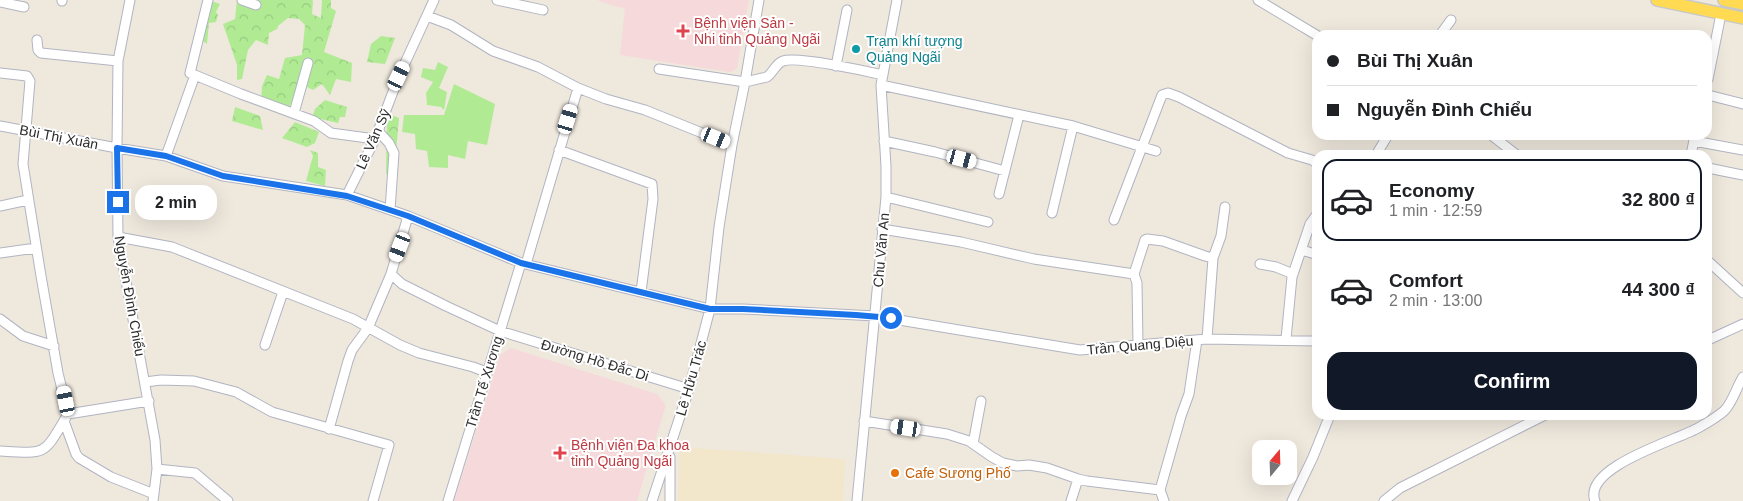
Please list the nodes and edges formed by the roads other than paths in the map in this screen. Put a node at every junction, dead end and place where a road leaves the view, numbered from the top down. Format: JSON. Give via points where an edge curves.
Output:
{"nodes":[{"id":1,"x":130,"y":0,"type":"edge"},
{"id":2,"x":208,"y":0,"type":"edge"},
{"id":3,"x":242,"y":0,"type":"edge"},
{"id":4,"x":434,"y":0,"type":"edge"},
{"id":5,"x":497,"y":0,"type":"edge"},
{"id":6,"x":759,"y":0,"type":"edge"},
{"id":7,"x":897,"y":0,"type":"edge"},
{"id":8,"x":1258,"y":0,"type":"edge"},
{"id":9,"x":1657,"y":0,"type":"edge"},
{"id":10,"x":1724,"y":0,"type":"edge"},
{"id":11,"x":0,"y":2,"type":"edge"},
{"id":12,"x":1743,"y":4,"type":"edge"},
{"id":13,"x":256,"y":5,"type":"dead end"},
{"id":14,"x":24,"y":7,"type":"dead end"},
{"id":15,"x":543,"y":10,"type":"dead end"},
{"id":16,"x":847,"y":10,"type":"dead end"},
{"id":17,"x":1722,"y":14,"type":"junction"},
{"id":18,"x":427,"y":16,"type":"junction"},
{"id":19,"x":1743,"y":18,"type":"edge"},
{"id":20,"x":1451,"y":20,"type":"dead end"},
{"id":21,"x":1444,"y":30,"type":"edge"},
{"id":22,"x":1312,"y":32,"type":"edge"},
{"id":23,"x":37,"y":40,"type":"dead end"},
{"id":24,"x":1712,"y":60,"type":"edge"},
{"id":25,"x":118,"y":61,"type":"junction"},
{"id":26,"x":308,"y":63,"type":"dead end"},
{"id":27,"x":836,"y":66,"type":"junction"},
{"id":28,"x":659,"y":69,"type":"dead end"},
{"id":29,"x":0,"y":73,"type":"edge"},
{"id":30,"x":195,"y":75,"type":"junction"},
{"id":31,"x":883,"y":75,"type":"junction"},
{"id":32,"x":745,"y":82,"type":"junction"},
{"id":33,"x":882,"y":85,"type":"junction"},
{"id":34,"x":578,"y":88,"type":"junction"},
{"id":35,"x":1712,"y":96,"type":"edge"},
{"id":36,"x":1743,"y":104,"type":"edge"},
{"id":37,"x":294,"y":113,"type":"junction"},
{"id":38,"x":1019,"y":115,"type":"junction"},
{"id":39,"x":0,"y":126,"type":"edge"},
{"id":40,"x":1073,"y":126,"type":"junction"},
{"id":41,"x":25,"y":130,"type":"junction"},
{"id":42,"x":376,"y":135,"type":"junction"},
{"id":43,"x":1498,"y":140,"type":"edge"},
{"id":44,"x":1703,"y":140,"type":"edge"},
{"id":45,"x":884,"y":141,"type":"junction"},
{"id":46,"x":732,"y":145,"type":"junction"},
{"id":47,"x":1142,"y":146,"type":"junction"},
{"id":48,"x":117,"y":148,"type":"junction"},
{"id":49,"x":559,"y":150,"type":"junction"},
{"id":50,"x":1510,"y":150,"type":"edge"},
{"id":51,"x":1743,"y":150,"type":"edge"},
{"id":52,"x":1156,"y":151,"type":"dead end"},
{"id":53,"x":166,"y":156,"type":"junction"},
{"id":54,"x":1312,"y":160,"type":"edge"},
{"id":55,"x":1712,"y":169,"type":"edge"},
{"id":56,"x":1005,"y":171,"type":"junction"},
{"id":57,"x":1743,"y":175,"type":"edge"},
{"id":58,"x":999,"y":194,"type":"dead end"},
{"id":59,"x":347,"y":196,"type":"junction"},
{"id":60,"x":886,"y":198,"type":"junction"},
{"id":61,"x":28,"y":200,"type":"junction"},
{"id":62,"x":0,"y":206,"type":"edge"},
{"id":63,"x":1225,"y":207,"type":"dead end"},
{"id":64,"x":390,"y":210,"type":"junction"},
{"id":65,"x":1052,"y":213,"type":"dead end"},
{"id":66,"x":408,"y":216,"type":"junction"},
{"id":67,"x":1114,"y":220,"type":"dead end"},
{"id":68,"x":1312,"y":221,"type":"edge"},
{"id":69,"x":988,"y":222,"type":"dead end"},
{"id":70,"x":882,"y":229,"type":"junction"},
{"id":71,"x":118,"y":237,"type":"junction"},
{"id":72,"x":36,"y":248,"type":"junction"},
{"id":73,"x":1302,"y":250,"type":"junction"},
{"id":74,"x":0,"y":253,"type":"edge"},
{"id":75,"x":1312,"y":253,"type":"edge"},
{"id":76,"x":1213,"y":258,"type":"junction"},
{"id":77,"x":524,"y":263,"type":"junction"},
{"id":78,"x":1260,"y":264,"type":"dead end"},
{"id":79,"x":1712,"y":264,"type":"edge"},
{"id":80,"x":391,"y":274,"type":"junction"},
{"id":81,"x":1134,"y":274,"type":"junction"},
{"id":82,"x":1293,"y":274,"type":"junction"},
{"id":83,"x":283,"y":292,"type":"junction"},
{"id":84,"x":641,"y":292,"type":"junction"},
{"id":85,"x":1743,"y":293,"type":"edge"},
{"id":86,"x":710,"y":309,"type":"junction"},
{"id":87,"x":875,"y":316,"type":"junction"},
{"id":88,"x":0,"y":319,"type":"edge"},
{"id":89,"x":1743,"y":324,"type":"edge"},
{"id":90,"x":368,"y":328,"type":"junction"},
{"id":91,"x":500,"y":331,"type":"junction"},
{"id":92,"x":1207,"y":338,"type":"junction"},
{"id":93,"x":1712,"y":338,"type":"edge"},
{"id":94,"x":1286,"y":339,"type":"junction"},
{"id":95,"x":1197,"y":340,"type":"junction"},
{"id":96,"x":1312,"y":341,"type":"edge"},
{"id":97,"x":265,"y":345,"type":"dead end"},
{"id":98,"x":1138,"y":345,"type":"junction"},
{"id":99,"x":54,"y":346,"type":"junction"},
{"id":100,"x":486,"y":372,"type":"junction"},
{"id":101,"x":1743,"y":377,"type":"edge"},
{"id":102,"x":145,"y":382,"type":"junction"},
{"id":103,"x":689,"y":389,"type":"junction"},
{"id":104,"x":149,"y":401,"type":"junction"},
{"id":105,"x":981,"y":401,"type":"dead end"},
{"id":106,"x":66,"y":417,"type":"junction"},
{"id":107,"x":1712,"y":419,"type":"edge"},
{"id":108,"x":1328,"y":420,"type":"edge"},
{"id":109,"x":1535,"y":420,"type":"edge"},
{"id":110,"x":1711,"y":420,"type":"edge"},
{"id":111,"x":864,"y":421,"type":"junction"},
{"id":112,"x":329,"y":429,"type":"junction"},
{"id":113,"x":973,"y":444,"type":"junction"},
{"id":114,"x":670,"y":446,"type":"junction"},
{"id":115,"x":0,"y":451,"type":"edge"},
{"id":116,"x":157,"y":469,"type":"junction"},
{"id":117,"x":1078,"y":479,"type":"junction"},
{"id":118,"x":1160,"y":490,"type":"junction"},
{"id":119,"x":154,"y":497,"type":"edge"},
{"id":120,"x":228,"y":501,"type":"edge"},
{"id":121,"x":372,"y":501,"type":"edge"},
{"id":122,"x":448,"y":501,"type":"edge"},
{"id":123,"x":652,"y":501,"type":"edge"},
{"id":124,"x":670,"y":501,"type":"edge"},
{"id":125,"x":857,"y":501,"type":"edge"},
{"id":126,"x":1071,"y":501,"type":"edge"},
{"id":127,"x":1164,"y":501,"type":"edge"},
{"id":128,"x":1292,"y":501,"type":"edge"},
{"id":129,"x":1384,"y":501,"type":"edge"},
{"id":130,"x":1595,"y":501,"type":"edge"}],
"edges":[{"from":1,"to":25,"type":"street","name":"Nguyễn Đình Chiểu"},
{"from":2,"to":30,"type":"street","via":[[190,70]]},
{"from":3,"to":13,"type":"street"},
{"from":4,"to":18,"type":"street","name":"Lê Văn Sỹ"},
{"from":5,"to":15,"type":"street"},
{"from":6,"to":32,"type":"street","name":"Lê Hữu Trác"},
{"from":7,"to":31,"type":"street","name":"Chu Văn An"},
{"from":8,"to":22,"type":"street"},
{"from":9,"to":17,"type":"main road"},
{"from":10,"to":12,"type":"main road"},
{"from":10,"to":17,"type":"main road"},
{"from":11,"to":14,"type":"street"},
{"from":16,"to":27,"type":"street"},
{"from":17,"to":19,"type":"main road"},
{"from":17,"to":24,"type":"street"},
{"from":18,"to":34,"type":"street","via":[[451,25],[493,51]]},
{"from":18,"to":42,"type":"street","name":"Lê Văn Sỹ"},
{"from":20,"to":21,"type":"street"},
{"from":23,"to":25,"type":"street","via":[[38,50],[42,53]]},
{"from":25,"to":48,"type":"street","name":"Nguyễn Đình Chiểu"},
{"from":26,"to":37,"type":"street"},
{"from":27,"to":31,"type":"street"},
{"from":27,"to":32,"type":"street","via":[[786,60],[776,64],[767,77]]},
{"from":28,"to":32,"type":"street"},
{"from":29,"to":41,"type":"street","via":[[27,76],[30,81]]},
{"from":30,"to":37,"type":"street"},
{"from":30,"to":53,"type":"street"},
{"from":31,"to":33,"type":"street","name":"Chu Văn An"},
{"from":32,"to":46,"type":"street","name":"Lê Hữu Trác"},
{"from":33,"to":38,"type":"street"},
{"from":33,"to":45,"type":"street","name":"Chu Văn An"},
{"from":34,"to":46,"type":"street","via":[[645,110]]},
{"from":34,"to":49,"type":"street","name":"Trần Tế Xương"},
{"from":35,"to":36,"type":"street"},
{"from":37,"to":42,"type":"street","via":[[314,120],[331,133]]},
{"from":38,"to":40,"type":"street"},
{"from":38,"to":56,"type":"street"},
{"from":39,"to":41,"type":"street","name":"Bùi Thị Xuân"},
{"from":40,"to":47,"type":"street"},
{"from":40,"to":65,"type":"street"},
{"from":41,"to":48,"type":"street","name":"Bùi Thị Xuân"},
{"from":41,"to":61,"type":"street","via":[[23,164]]},
{"from":42,"to":59,"type":"street","name":"Lê Văn Sỹ"},
{"from":42,"to":64,"type":"street","via":[[389,143],[394,153]]},
{"from":43,"to":50,"type":"street"},
{"from":44,"to":51,"type":"street"},
{"from":45,"to":56,"type":"street"},
{"from":45,"to":60,"type":"street","name":"Chu Văn An"},
{"from":46,"to":86,"type":"street","name":"Lê Hữu Trác"},
{"from":47,"to":52,"type":"street"},
{"from":47,"to":54,"type":"street","via":[[1162,95],[1168,93],[1288,153]]},
{"from":47,"to":67,"type":"street"},
{"from":48,"to":53,"type":"street","name":"Bùi Thị Xuân"},
{"from":48,"to":71,"type":"street","name":"Nguyễn Đình Chiểu"},
{"from":49,"to":77,"type":"street","name":"Trần Tế Xương"},
{"from":49,"to":84,"type":"street","via":[[652,184],[653,199]]},
{"from":53,"to":59,"type":"street","name":"Bùi Thị Xuân","via":[[223,176]]},
{"from":55,"to":57,"type":"street"},
{"from":56,"to":58,"type":"street"},
{"from":59,"to":64,"type":"street","name":"Bùi Thị Xuân"},
{"from":60,"to":69,"type":"street"},
{"from":60,"to":70,"type":"street","name":"Chu Văn An"},
{"from":61,"to":62,"type":"street"},
{"from":61,"to":72,"type":"street"},
{"from":63,"to":76,"type":"street","via":[[1221,236]]},
{"from":64,"to":66,"type":"street","name":"Bùi Thị Xuân"},
{"from":66,"to":77,"type":"street","name":"Bùi Thị Xuân"},
{"from":66,"to":80,"type":"street"},
{"from":68,"to":73,"type":"street"},
{"from":70,"to":81,"type":"street","via":[[961,242],[1034,259]]},
{"from":70,"to":87,"type":"street","name":"Chu Văn An"},
{"from":71,"to":83,"type":"street","via":[[172,247]]},
{"from":71,"to":102,"type":"street","name":"Nguyễn Đình Chiểu"},
{"from":72,"to":74,"type":"street"},
{"from":72,"to":99,"type":"street"},
{"from":73,"to":75,"type":"street"},
{"from":73,"to":82,"type":"street"},
{"from":76,"to":81,"type":"street","via":[[1163,241],[1147,239]]},
{"from":76,"to":92,"type":"street"},
{"from":77,"to":84,"type":"street","name":"Bùi Thị Xuân"},
{"from":77,"to":91,"type":"street","name":"Trần Tế Xương"},
{"from":78,"to":82,"type":"street"},
{"from":79,"to":85,"type":"street"},
{"from":80,"to":90,"type":"street"},
{"from":80,"to":91,"type":"street","name":"Đường Hồ Đắc Di","via":[[402,284]]},
{"from":81,"to":98,"type":"street"},
{"from":82,"to":94,"type":"street"},
{"from":83,"to":90,"type":"street","via":[[330,309]]},
{"from":83,"to":97,"type":"street"},
{"from":84,"to":86,"type":"street","name":"Bùi Thị Xuân"},
{"from":86,"to":87,"type":"street","name":"Bùi Thị Xuân"},
{"from":86,"to":103,"type":"street","name":"Lê Hữu Trác"},
{"from":87,"to":98,"type":"street","name":"Trần Quang Diệu","via":[[1080,350]]},
{"from":87,"to":111,"type":"street","name":"Chu Văn An"},
{"from":88,"to":99,"type":"street","via":[[23,336]]},
{"from":89,"to":93,"type":"street"},
{"from":90,"to":100,"type":"street","via":[[419,353]]},
{"from":90,"to":112,"type":"street","via":[[352,350]]},
{"from":91,"to":100,"type":"street","name":"Trần Tế Xương"},
{"from":91,"to":103,"type":"street","name":"Đường Hồ Đắc Di"},
{"from":92,"to":94,"type":"street","name":"Trần Quang Diệu"},
{"from":92,"to":95,"type":"street","name":"Trần Quang Diệu"},
{"from":94,"to":96,"type":"street","name":"Trần Quang Diệu"},
{"from":95,"to":98,"type":"street","name":"Trần Quang Diệu"},
{"from":95,"to":118,"type":"street","via":[[1189,394]]},
{"from":99,"to":106,"type":"street","via":[[64,390]]},
{"from":100,"to":122,"type":"street","name":"Trần Tế Xương"},
{"from":101,"to":107,"type":"street","via":[[1725,410]]},
{"from":102,"to":104,"type":"street","name":"Nguyễn Đình Chiểu"},
{"from":102,"to":112,"type":"street","via":[[194,381],[236,392],[272,412]]},
{"from":103,"to":114,"type":"street","name":"Lê Hữu Trác"},
{"from":104,"to":106,"type":"street"},
{"from":104,"to":116,"type":"street","name":"Nguyễn Đình Chiểu"},
{"from":105,"to":113,"type":"street"},
{"from":106,"to":115,"type":"street","via":[[44,450],[34,453]]},
{"from":106,"to":119,"type":"street","via":[[76,454],[84,462]]},
{"from":108,"to":128,"type":"street"},
{"from":109,"to":129,"type":"street","via":[[1400,488]]},
{"from":110,"to":130,"type":"street","via":[[1614,467],[1595,488]]},
{"from":111,"to":113,"type":"street","via":[[947,434]]},
{"from":111,"to":125,"type":"street","name":"Chu Văn An"},
{"from":112,"to":121,"type":"street","via":[[388,444]]},
{"from":113,"to":117,"type":"street","via":[[1003,463],[1048,468]]},
{"from":114,"to":123,"type":"street","name":"Lê Hữu Trác"},
{"from":114,"to":124,"type":"street","name":"Lê Hữu Trác"},
{"from":116,"to":119,"type":"street","name":"Nguyễn Đình Chiểu"},
{"from":116,"to":120,"type":"street","via":[[195,473]]},
{"from":117,"to":118,"type":"street"},
{"from":117,"to":126,"type":"street"},
{"from":118,"to":127,"type":"street"}]}
